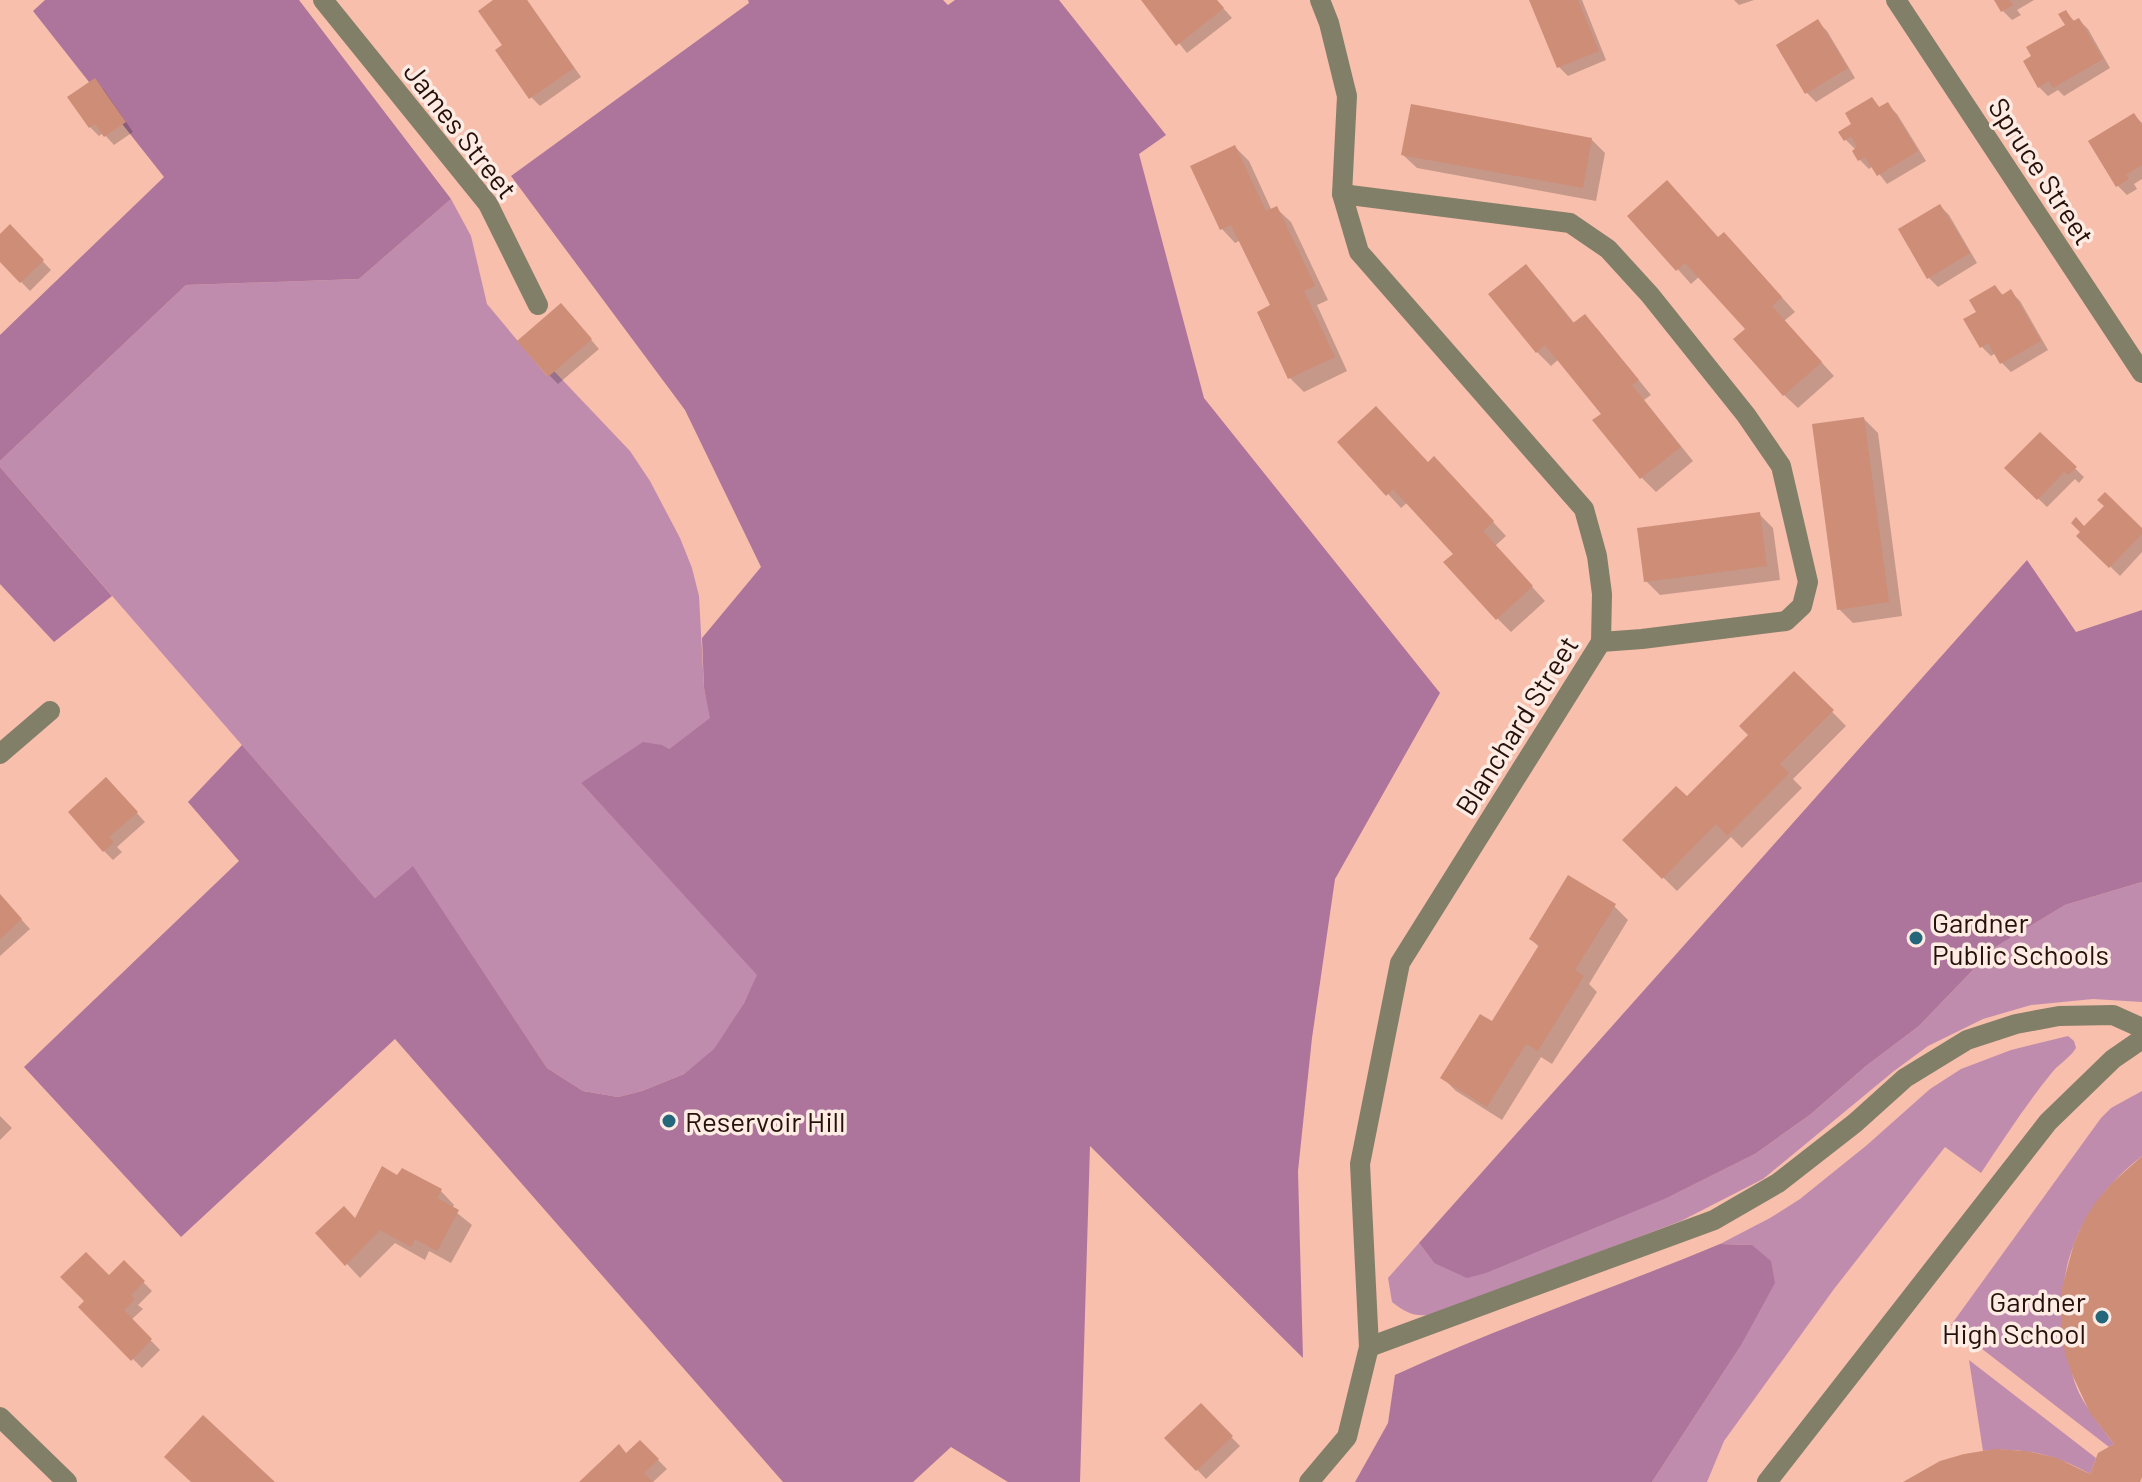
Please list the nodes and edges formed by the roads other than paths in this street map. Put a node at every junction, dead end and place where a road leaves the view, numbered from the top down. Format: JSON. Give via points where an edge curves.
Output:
{"nodes":[{"id":1,"x":323,"y":0,"type":"edge"},
{"id":2,"x":1320,"y":0,"type":"edge"},
{"id":3,"x":1896,"y":0,"type":"edge"},
{"id":4,"x":1342,"y":194,"type":"junction"},
{"id":5,"x":538,"y":305,"type":"dead end"},
{"id":6,"x":2142,"y":373,"type":"edge"},
{"id":7,"x":1601,"y":642,"type":"junction"},
{"id":8,"x":50,"y":711,"type":"dead end"},
{"id":9,"x":0,"y":754,"type":"edge"},
{"id":10,"x":2142,"y":1028,"type":"edge"},
{"id":11,"x":2142,"y":1039,"type":"edge"},
{"id":12,"x":1369,"y":1347,"type":"junction"},
{"id":13,"x":0,"y":1417,"type":"edge"},
{"id":14,"x":67,"y":1482,"type":"edge"},
{"id":15,"x":1309,"y":1482,"type":"edge"},
{"id":16,"x":1767,"y":1482,"type":"edge"}],
"edges":[{"from":1,"to":5,"type":"street","name":"James Street","via":[[488,204]]},
{"from":2,"to":4,"type":"street","name":"Blanchard Street","via":[[1347,96]]},
{"from":3,"to":6,"type":"street","name":"Spruce Street"},
{"from":4,"to":7,"type":"street","name":"Blanchard Street","via":[[1359,252],[1584,509],[1602,594]]},
{"from":4,"to":7,"type":"street","via":[[1570,223],[1608,249],[1650,295],[1781,466],[1808,582],[1802,606],[1786,621]]},
{"from":7,"to":12,"type":"street","name":"Blanchard Street","via":[[1400,963],[1360,1164]]},
{"from":8,"to":9,"type":"street"},
{"from":10,"to":12,"type":"street","via":[[2113,1015],[2059,1016],[1967,1040],[1905,1078],[1778,1183],[1714,1220]]},
{"from":11,"to":16,"type":"street","via":[[2113,1059],[2048,1122]]},
{"from":12,"to":15,"type":"street","name":"Blanchard Street","via":[[1347,1437]]},
{"from":13,"to":14,"type":"street"}]}
